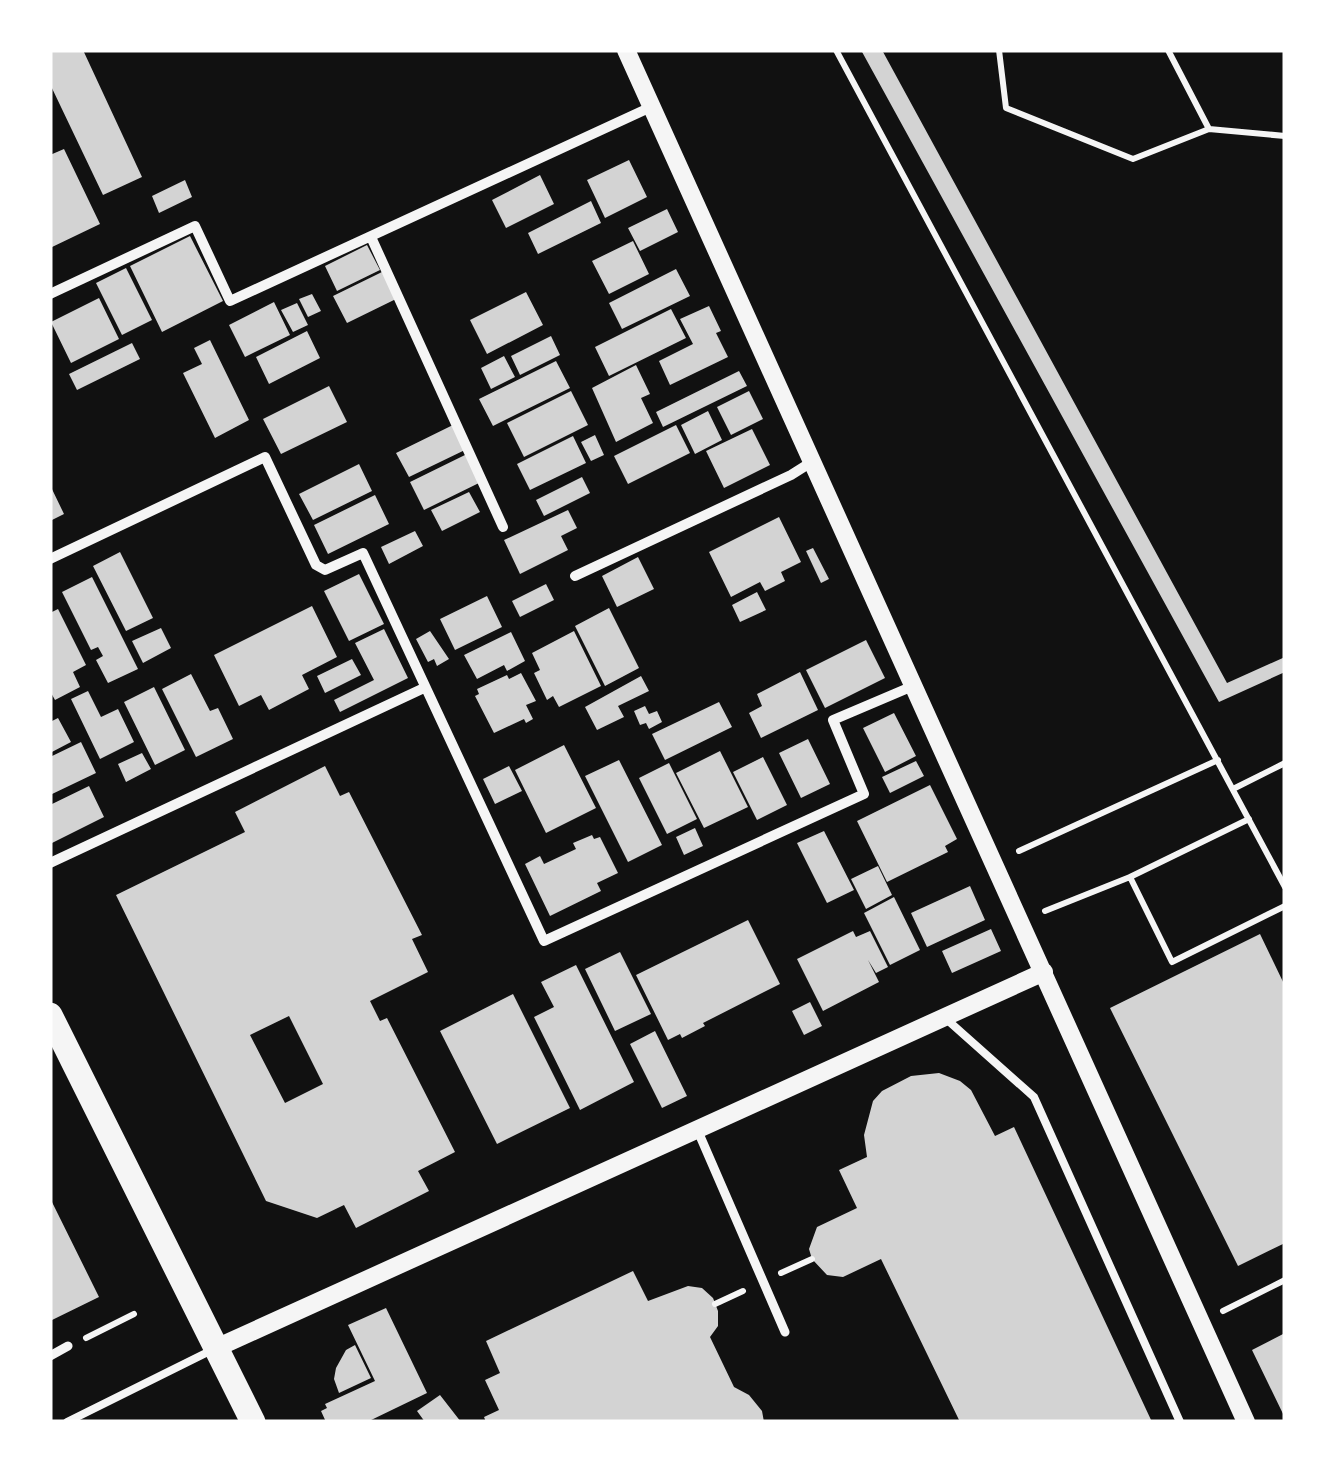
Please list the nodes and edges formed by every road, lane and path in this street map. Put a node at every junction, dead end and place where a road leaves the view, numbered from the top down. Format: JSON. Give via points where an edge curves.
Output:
{"nodes":[{"id":1,"x":626,"y":50,"type":"edge"},
{"id":2,"x":836,"y":50,"type":"edge"},
{"id":3,"x":1000,"y":50,"type":"edge"},
{"id":4,"x":1168,"y":50,"type":"edge"},
{"id":5,"x":651,"y":107,"type":"junction"},
{"id":6,"x":1210,"y":129,"type":"junction"},
{"id":7,"x":1285,"y":136,"type":"edge"},
{"id":8,"x":371,"y":237,"type":"junction"},
{"id":9,"x":50,"y":294,"type":"edge"},
{"id":10,"x":810,"y":463,"type":"junction"},
{"id":11,"x":503,"y":526,"type":"dead end"},
{"id":12,"x":50,"y":559,"type":"edge"},
{"id":13,"x":575,"y":576,"type":"dead end"},
{"id":14,"x":913,"y":686,"type":"junction"},
{"id":15,"x":424,"y":688,"type":"junction"},
{"id":16,"x":1218,"y":760,"type":"junction"},
{"id":17,"x":1285,"y":763,"type":"edge"},
{"id":18,"x":1233,"y":788,"type":"junction"},
{"id":19,"x":1249,"y":819,"type":"junction"},
{"id":20,"x":1013,"y":853,"type":"dead end"},
{"id":21,"x":50,"y":863,"type":"edge"},
{"id":22,"x":1130,"y":877,"type":"junction"},
{"id":23,"x":1285,"y":886,"type":"edge"},
{"id":24,"x":1285,"y":906,"type":"edge"},
{"id":25,"x":1039,"y":914,"type":"dead end"},
{"id":26,"x":1044,"y":972,"type":"junction"},
{"id":27,"x":50,"y":1015,"type":"edge"},
{"id":28,"x":944,"y":1017,"type":"junction"},
{"id":29,"x":697,"y":1129,"type":"junction"},
{"id":30,"x":1285,"y":1280,"type":"edge"},
{"id":31,"x":1223,"y":1311,"type":"dead end"},
{"id":32,"x":134,"y":1314,"type":"dead end"},
{"id":33,"x":785,"y":1332,"type":"dead end"},
{"id":34,"x":68,"y":1346,"type":"joint"},
{"id":35,"x":216,"y":1348,"type":"junction"},
{"id":36,"x":50,"y":1356,"type":"edge"},
{"id":37,"x":67,"y":1422,"type":"edge"},
{"id":38,"x":253,"y":1422,"type":"edge"},
{"id":39,"x":1180,"y":1422,"type":"edge"},
{"id":40,"x":1246,"y":1422,"type":"edge"}],
"edges":[{"from":1,"to":5,"type":"street"},
{"from":2,"to":16,"type":"path"},
{"from":3,"to":6,"type":"path","via":[[1006,108],[1134,159]]},
{"from":4,"to":6,"type":"path"},
{"from":5,"to":8,"type":"street"},
{"from":5,"to":10,"type":"street"},
{"from":6,"to":7,"type":"path"},
{"from":8,"to":9,"type":"street","via":[[230,302],[196,226]]},
{"from":8,"to":11,"type":"street"},
{"from":10,"to":13,"type":"street"},
{"from":10,"to":14,"type":"street"},
{"from":12,"to":15,"type":"street","via":[[265,457],[316,565],[325,570],[363,554]]},
{"from":14,"to":15,"type":"street","via":[[833,720],[864,794],[544,941]]},
{"from":14,"to":26,"type":"street"},
{"from":15,"to":21,"type":"street"},
{"from":16,"to":18,"type":"path"},
{"from":16,"to":20,"type":"path"},
{"from":17,"to":18,"type":"path"},
{"from":18,"to":19,"type":"path"},
{"from":19,"to":22,"type":"path"},
{"from":19,"to":23,"type":"path"},
{"from":22,"to":24,"type":"path","via":[[1172,962]]},
{"from":22,"to":25,"type":"path"},
{"from":26,"to":28,"type":"street"},
{"from":26,"to":40,"type":"street"},
{"from":27,"to":35,"type":"main road"},
{"from":28,"to":29,"type":"street"},
{"from":28,"to":39,"type":"lane","via":[[1034,1097]]},
{"from":29,"to":33,"type":"street"},
{"from":29,"to":35,"type":"street"},
{"from":30,"to":31,"type":"path"},
{"from":32,"to":34,"type":"path"},
{"from":34,"to":36,"type":"street"},
{"from":35,"to":37,"type":"lane"},
{"from":35,"to":38,"type":"main road"}]}
